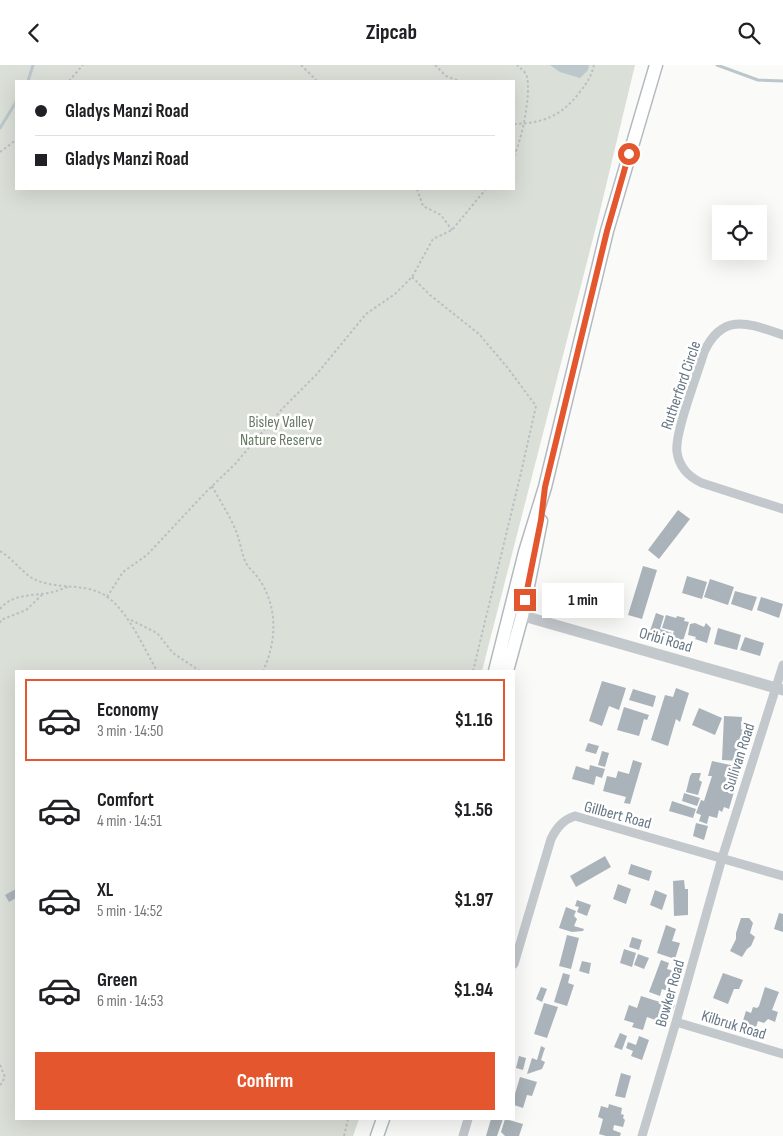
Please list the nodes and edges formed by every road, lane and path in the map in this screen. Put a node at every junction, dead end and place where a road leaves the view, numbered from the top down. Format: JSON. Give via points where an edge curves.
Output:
{"nodes":[{"id":1,"x":84,"y":65,"type":"edge"},
{"id":2,"x":301,"y":65,"type":"edge"},
{"id":3,"x":435,"y":65,"type":"edge"},
{"id":4,"x":517,"y":65,"type":"edge"},
{"id":5,"x":594,"y":65,"type":"edge"},
{"id":6,"x":656,"y":65,"type":"edge"},
{"id":7,"x":71,"y":80,"type":"edge"},
{"id":8,"x":315,"y":80,"type":"edge"},
{"id":9,"x":456,"y":80,"type":"edge"},
{"id":10,"x":523,"y":123,"type":"junction"},
{"id":11,"x":515,"y":124,"type":"edge"},
{"id":12,"x":15,"y":141,"type":"edge"},
{"id":13,"x":0,"y":152,"type":"edge"},
{"id":14,"x":515,"y":153,"type":"edge"},
{"id":15,"x":417,"y":190,"type":"edge"},
{"id":16,"x":485,"y":190,"type":"edge"},
{"id":17,"x":452,"y":230,"type":"junction"},
{"id":18,"x":412,"y":277,"type":"junction"},
{"id":19,"x":783,"y":335,"type":"edge"},
{"id":20,"x":212,"y":486,"type":"junction"},
{"id":21,"x":783,"y":509,"type":"edge"},
{"id":22,"x":0,"y":551,"type":"edge"},
{"id":23,"x":70,"y":587,"type":"junction"},
{"id":24,"x":44,"y":594,"type":"junction"},
{"id":25,"x":107,"y":597,"type":"junction"},
{"id":26,"x":0,"y":609,"type":"edge"},
{"id":27,"x":516,"y":614,"type":"junction"},
{"id":28,"x":129,"y":619,"type":"junction"},
{"id":29,"x":0,"y":623,"type":"edge"},
{"id":30,"x":783,"y":665,"type":"edge"},
{"id":31,"x":156,"y":670,"type":"edge"},
{"id":32,"x":198,"y":670,"type":"edge"},
{"id":33,"x":264,"y":670,"type":"edge"},
{"id":34,"x":473,"y":670,"type":"edge"},
{"id":35,"x":496,"y":670,"type":"edge"},
{"id":36,"x":507,"y":670,"type":"edge"},
{"id":37,"x":779,"y":689,"type":"edge"},
{"id":38,"x":722,"y":857,"type":"junction"},
{"id":39,"x":783,"y":876,"type":"edge"},
{"id":40,"x":515,"y":961,"type":"edge"},
{"id":41,"x":676,"y":1022,"type":"junction"},
{"id":42,"x":783,"y":1054,"type":"edge"},
{"id":43,"x":0,"y":1065,"type":"edge"},
{"id":44,"x":0,"y":1086,"type":"edge"},
{"id":45,"x":348,"y":1120,"type":"edge"},
{"id":46,"x":383,"y":1120,"type":"edge"},
{"id":47,"x":468,"y":1120,"type":"edge"},
{"id":48,"x":344,"y":1136,"type":"edge"},
{"id":49,"x":377,"y":1136,"type":"edge"},
{"id":50,"x":463,"y":1136,"type":"edge"},
{"id":51,"x":642,"y":1136,"type":"edge"}],
"edges":[{"from":1,"to":7,"type":"path"},
{"from":2,"to":8,"type":"path"},
{"from":3,"to":9,"type":"path","via":[[446,76]]},
{"from":4,"to":10,"type":"path","via":[[527,75]]},
{"from":5,"to":10,"type":"path","via":[[591,78],[568,107],[549,118]]},
{"from":6,"to":27,"type":"main road","via":[[607,231],[545,487],[525,552]]},
{"from":10,"to":11,"type":"path"},
{"from":10,"to":14,"type":"path"},
{"from":12,"to":13,"type":"path"},
{"from":15,"to":17,"type":"path","via":[[423,206],[440,215]]},
{"from":16,"to":17,"type":"path"},
{"from":17,"to":18,"type":"path","via":[[433,239]]},
{"from":18,"to":20,"type":"path","via":[[395,294],[366,314],[316,375]]},
{"from":18,"to":34,"type":"path","via":[[479,334],[536,406]]},
{"from":19,"to":21,"type":"street","name":"Rutherford Circle","via":[[742,323],[726,327],[712,339],[678,435],[676,450],[679,461],[692,478]]},
{"from":20,"to":25,"type":"path","via":[[147,555],[123,572]]},
{"from":20,"to":33,"type":"path","via":[[237,531],[246,563],[265,590],[273,616],[274,639]]},
{"from":22,"to":23,"type":"path","via":[[32,577]]},
{"from":23,"to":24,"type":"path"},
{"from":23,"to":25,"type":"path","via":[[96,591]]},
{"from":24,"to":26,"type":"path","via":[[23,596],[6,602]]},
{"from":24,"to":29,"type":"path","via":[[26,610]]},
{"from":25,"to":28,"type":"path"},
{"from":27,"to":35,"type":"main road"},
{"from":27,"to":36,"type":"main road"},
{"from":27,"to":37,"type":"street","name":"Oribi Road"},
{"from":28,"to":31,"type":"path"},
{"from":28,"to":32,"type":"path","via":[[157,633],[173,653]]},
{"from":30,"to":37,"type":"street","name":"Sullivan Road"},
{"from":37,"to":38,"type":"street","name":"Sullivan Road"},
{"from":38,"to":39,"type":"street","name":"Gillbert Road"},
{"from":38,"to":40,"type":"street","name":"Gillbert Road","via":[[575,817],[567,819],[556,830],[549,845]]},
{"from":38,"to":41,"type":"street","name":"Bowker Road"},
{"from":41,"to":42,"type":"street","name":"Kilbruk Road"},
{"from":41,"to":51,"type":"street","name":"Bowker Road"},
{"from":43,"to":44,"type":"path","via":[[5,1077]]},
{"from":45,"to":48,"type":"path"},
{"from":46,"to":49,"type":"main road"},
{"from":47,"to":50,"type":"street"}]}
